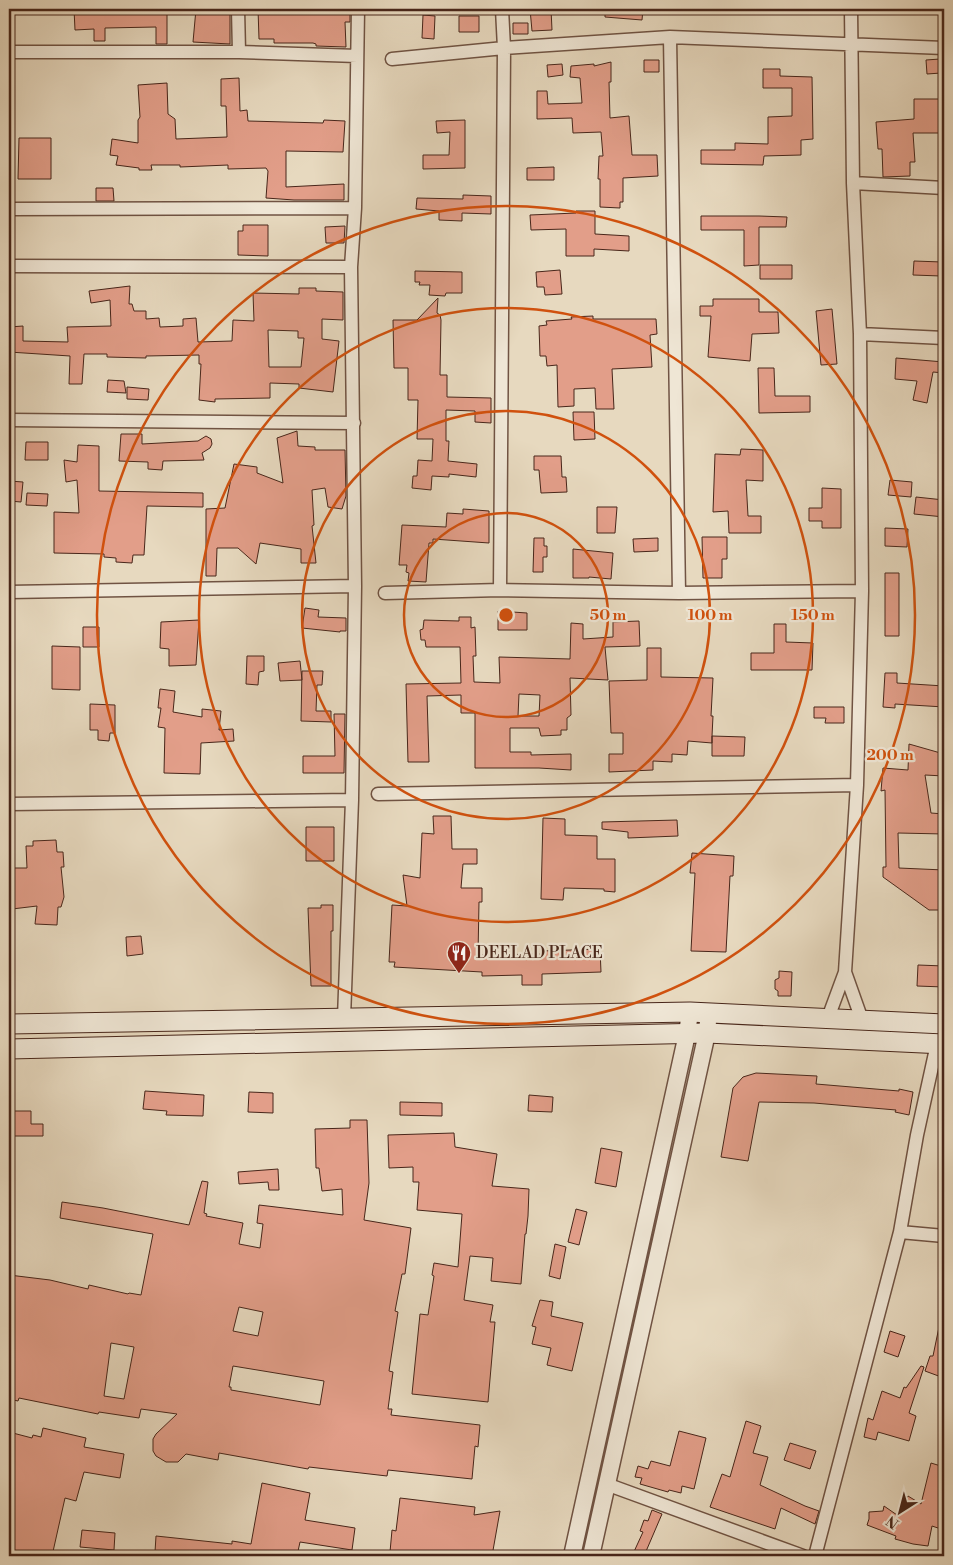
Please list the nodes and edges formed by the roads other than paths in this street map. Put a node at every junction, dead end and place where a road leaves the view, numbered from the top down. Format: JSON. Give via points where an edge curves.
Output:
{"nodes":[{"id":1,"x":238,"y":9,"type":"edge"},
{"id":2,"x":358,"y":9,"type":"edge"},
{"id":3,"x":502,"y":9,"type":"edge"},
{"id":4,"x":851,"y":9,"type":"edge"},
{"id":5,"x":670,"y":37,"type":"junction"},
{"id":6,"x":851,"y":44,"type":"junction"},
{"id":7,"x":504,"y":48,"type":"junction"},
{"id":8,"x":944,"y":48,"type":"edge"},
{"id":9,"x":9,"y":52,"type":"edge"},
{"id":10,"x":239,"y":52,"type":"junction"},
{"id":11,"x":358,"y":56,"type":"junction"},
{"id":12,"x":392,"y":59,"type":"dead end"},
{"id":13,"x":853,"y":183,"type":"junction"},
{"id":14,"x":944,"y":188,"type":"edge"},
{"id":15,"x":355,"y":208,"type":"junction"},
{"id":16,"x":9,"y":209,"type":"edge"},
{"id":17,"x":9,"y":266,"type":"edge"},
{"id":18,"x":352,"y":267,"type":"junction"},
{"id":19,"x":860,"y":334,"type":"junction"},
{"id":20,"x":944,"y":338,"type":"edge"},
{"id":21,"x":9,"y":420,"type":"edge"},
{"id":22,"x":354,"y":423,"type":"junction"},
{"id":23,"x":355,"y":586,"type":"junction"},
{"id":24,"x":500,"y":590,"type":"junction"},
{"id":25,"x":862,"y":591,"type":"junction"},
{"id":26,"x":9,"y":592,"type":"edge"},
{"id":27,"x":385,"y":593,"type":"dead end"},
{"id":28,"x":679,"y":594,"type":"junction"},
{"id":29,"x":857,"y":786,"type":"junction"},
{"id":30,"x":378,"y":794,"type":"dead end"},
{"id":31,"x":352,"y":800,"type":"junction"},
{"id":32,"x":9,"y":804,"type":"edge"},
{"id":33,"x":845,"y":972,"type":"junction"},
{"id":34,"x":690,"y":1012,"type":"junction"},
{"id":35,"x":709,"y":1012,"type":"junction"},
{"id":36,"x":344,"y":1018,"type":"junction"},
{"id":37,"x":828,"y":1018,"type":"junction"},
{"id":38,"x":862,"y":1020,"type":"junction"},
{"id":39,"x":9,"y":1024,"type":"edge"},
{"id":40,"x":944,"y":1024,"type":"edge"},
{"id":41,"x":707,"y":1033,"type":"junction"},
{"id":42,"x":687,"y":1034,"type":"junction"},
{"id":43,"x":940,"y":1044,"type":"edge"},
{"id":44,"x":9,"y":1049,"type":"edge"},
{"id":45,"x":900,"y":1232,"type":"junction"},
{"id":46,"x":944,"y":1236,"type":"edge"},
{"id":47,"x":606,"y":1484,"type":"junction"},
{"id":48,"x":579,"y":1528,"type":"junction"},
{"id":49,"x":596,"y":1531,"type":"junction"},
{"id":50,"x":572,"y":1556,"type":"edge"},
{"id":51,"x":591,"y":1556,"type":"edge"},
{"id":52,"x":803,"y":1556,"type":"edge"},
{"id":53,"x":815,"y":1556,"type":"edge"}],
"edges":[{"from":1,"to":10,"type":"street"},
{"from":2,"to":11,"type":"street"},
{"from":3,"to":7,"type":"street"},
{"from":4,"to":6,"type":"street"},
{"from":5,"to":6,"type":"street"},
{"from":5,"to":7,"type":"street"},
{"from":5,"to":28,"type":"street"},
{"from":6,"to":8,"type":"street"},
{"from":6,"to":13,"type":"street"},
{"from":7,"to":12,"type":"street"},
{"from":7,"to":24,"type":"street"},
{"from":9,"to":10,"type":"street"},
{"from":10,"to":11,"type":"street"},
{"from":11,"to":15,"type":"street"},
{"from":13,"to":14,"type":"street"},
{"from":13,"to":19,"type":"street"},
{"from":15,"to":16,"type":"street"},
{"from":15,"to":18,"type":"street"},
{"from":17,"to":18,"type":"street"},
{"from":18,"to":22,"type":"street"},
{"from":19,"to":20,"type":"street"},
{"from":19,"to":25,"type":"street"},
{"from":21,"to":22,"type":"street"},
{"from":22,"to":23,"type":"street"},
{"from":23,"to":26,"type":"street"},
{"from":23,"to":31,"type":"street"},
{"from":24,"to":27,"type":"street"},
{"from":24,"to":28,"type":"street"},
{"from":25,"to":28,"type":"street"},
{"from":25,"to":29,"type":"street"},
{"from":29,"to":30,"type":"street"},
{"from":29,"to":33,"type":"street"},
{"from":31,"to":32,"type":"street"},
{"from":31,"to":36,"type":"street"},
{"from":33,"to":37,"type":"street"},
{"from":33,"to":38,"type":"street"},
{"from":34,"to":35,"type":"main road"},
{"from":34,"to":36,"type":"main road"},
{"from":34,"to":42,"type":"street"},
{"from":35,"to":37,"type":"main road"},
{"from":35,"to":41,"type":"street"},
{"from":36,"to":39,"type":"main road"},
{"from":37,"to":38,"type":"main road"},
{"from":38,"to":40,"type":"main road"},
{"from":41,"to":42,"type":"main road"},
{"from":41,"to":43,"type":"main road"},
{"from":41,"to":47,"type":"street"},
{"from":42,"to":44,"type":"main road"},
{"from":42,"to":48,"type":"street"},
{"from":43,"to":45,"type":"street","via":[[917,1135]]},
{"from":45,"to":46,"type":"street"},
{"from":45,"to":53,"type":"street"},
{"from":47,"to":49,"type":"street"},
{"from":47,"to":52,"type":"street"},
{"from":48,"to":49,"type":"street"},
{"from":48,"to":50,"type":"street"},
{"from":49,"to":51,"type":"street"}]}
